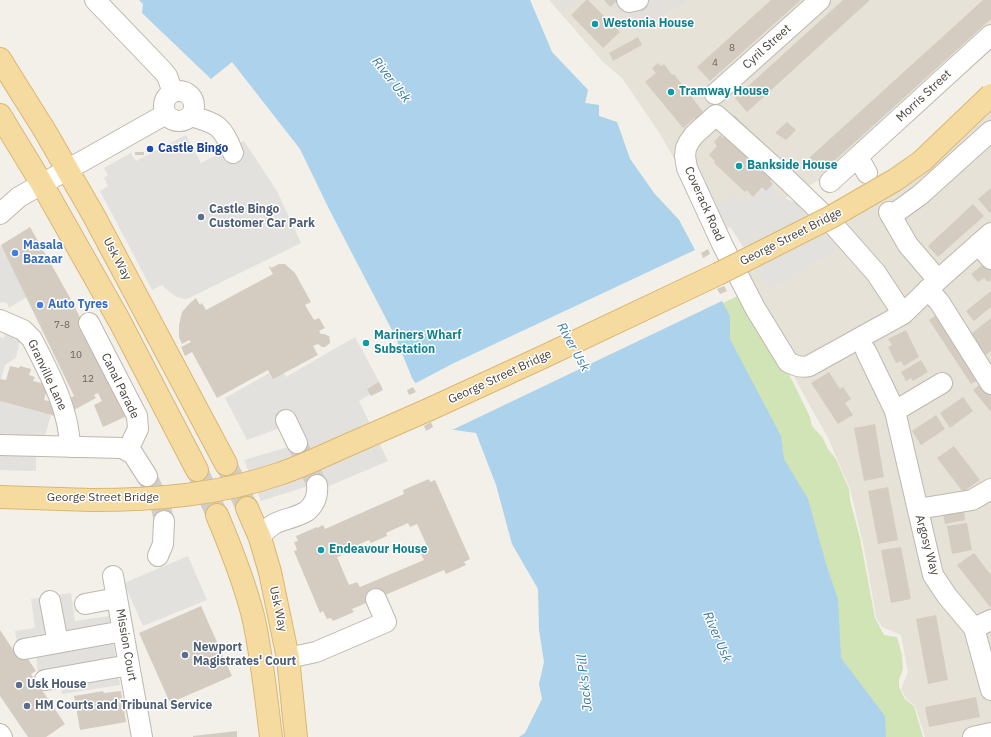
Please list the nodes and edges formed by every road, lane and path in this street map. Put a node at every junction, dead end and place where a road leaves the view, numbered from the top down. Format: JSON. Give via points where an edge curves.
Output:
{"nodes":[{"id":1,"x":95,"y":0,"type":"edge"},
{"id":2,"x":626,"y":0,"type":"edge"},
{"id":3,"x":638,"y":0,"type":"edge"},
{"id":4,"x":820,"y":0,"type":"edge"},
{"id":5,"x":991,"y":35,"type":"edge"},
{"id":6,"x":0,"y":58,"type":"edge"},
{"id":7,"x":173,"y":92,"type":"junction"},
{"id":8,"x":715,"y":94,"type":"dead end"},
{"id":9,"x":991,"y":95,"type":"edge"},
{"id":10,"x":166,"y":114,"type":"junction"},
{"id":11,"x":0,"y":115,"type":"edge"},
{"id":12,"x":191,"y":116,"type":"junction"},
{"id":13,"x":991,"y":131,"type":"edge"},
{"id":14,"x":233,"y":154,"type":"dead end"},
{"id":15,"x":68,"y":170,"type":"junction"},
{"id":16,"x":830,"y":182,"type":"dead end"},
{"id":17,"x":42,"y":184,"type":"junction"},
{"id":18,"x":0,"y":214,"type":"edge"},
{"id":19,"x":985,"y":239,"type":"edge"},
{"id":20,"x":991,"y":259,"type":"edge"},
{"id":21,"x":933,"y":285,"type":"junction"},
{"id":22,"x":903,"y":314,"type":"junction"},
{"id":23,"x":0,"y":320,"type":"edge"},
{"id":24,"x":89,"y":323,"type":"dead end"},
{"id":25,"x":866,"y":351,"type":"dead end"},
{"id":26,"x":985,"y":362,"type":"edge"},
{"id":27,"x":942,"y":383,"type":"dead end"},
{"id":28,"x":991,"y":384,"type":"edge"},
{"id":29,"x":895,"y":410,"type":"junction"},
{"id":30,"x":286,"y":420,"type":"dead end"},
{"id":31,"x":297,"y":443,"type":"tunnel mouth"},
{"id":32,"x":0,"y":445,"type":"edge"},
{"id":33,"x":70,"y":447,"type":"junction"},
{"id":34,"x":128,"y":450,"type":"junction"},
{"id":35,"x":226,"y":464,"type":"tunnel mouth"},
{"id":36,"x":197,"y":470,"type":"tunnel mouth"},
{"id":37,"x":147,"y":476,"type":"tunnel mouth"},
{"id":38,"x":317,"y":484,"type":"tunnel mouth"},
{"id":39,"x":991,"y":489,"type":"edge"},
{"id":40,"x":0,"y":497,"type":"edge"},
{"id":41,"x":247,"y":508,"type":"tunnel mouth"},
{"id":42,"x":918,"y":509,"type":"junction"},
{"id":43,"x":217,"y":515,"type":"tunnel mouth"},
{"id":44,"x":164,"y":521,"type":"tunnel mouth"},
{"id":45,"x":260,"y":538,"type":"junction"},
{"id":46,"x":158,"y":556,"type":"dead end"},
{"id":47,"x":113,"y":576,"type":"dead end"},
{"id":48,"x":117,"y":598,"type":"junction"},
{"id":49,"x":376,"y":599,"type":"dead end"},
{"id":50,"x":50,"y":601,"type":"dead end"},
{"id":51,"x":85,"y":604,"type":"dead end"},
{"id":52,"x":982,"y":624,"type":"edge"},
{"id":53,"x":123,"y":631,"type":"junction"},
{"id":54,"x":58,"y":643,"type":"junction"},
{"id":55,"x":24,"y":649,"type":"dead end"},
{"id":56,"x":288,"y":658,"type":"junction"},
{"id":57,"x":129,"y":665,"type":"junction"},
{"id":58,"x":45,"y":680,"type":"dead end"},
{"id":59,"x":991,"y":690,"type":"edge"},
{"id":60,"x":991,"y":733,"type":"edge"},
{"id":61,"x":0,"y":734,"type":"edge"},
{"id":62,"x":2,"y":737,"type":"edge"},
{"id":63,"x":142,"y":737,"type":"edge"},
{"id":64,"x":271,"y":737,"type":"edge"},
{"id":65,"x":296,"y":737,"type":"edge"},
{"id":66,"x":973,"y":737,"type":"edge"}],
"edges":[{"from":1,"to":7,"type":"street","via":[[163,71]]},
{"from":2,"to":3,"type":"street"},
{"from":4,"to":8,"type":"street","name":"Cyril Street"},
{"from":5,"to":16,"type":"street","name":"Morris Street","via":[[862,165]]},
{"from":6,"to":15,"type":"main road","name":"Usk Way"},
{"from":7,"to":10,"type":"street","via":[[165,100]]},
{"from":7,"to":12,"type":"street","via":[[183,92],[191,97],[194,107]]},
{"from":9,"to":40,"type":"main road","name":"George Street Bridge","bridge":true,"via":[[922,160],[895,180],[831,218],[543,357],[313,461],[250,483],[164,498],[128,500]]},
{"from":10,"to":12,"type":"street","via":[[178,121]]},
{"from":10,"to":15,"type":"street"},
{"from":11,"to":17,"type":"main road"},
{"from":12,"to":14,"type":"street","via":[[210,122],[220,129]]},
{"from":13,"to":21,"type":"street","via":[[920,196],[890,214]]},
{"from":15,"to":17,"type":"street"},
{"from":15,"to":35,"type":"main road","name":"Usk Way"},
{"from":17,"to":18,"type":"street","via":[[19,197]]},
{"from":17,"to":36,"type":"main road","via":[[119,320]]},
{"from":19,"to":20,"type":"street"},
{"from":19,"to":21,"type":"street","name":"Coverack Road"},
{"from":21,"to":22,"type":"street","name":"Coverack Road"},
{"from":21,"to":26,"type":"street","via":[[940,303]]},
{"from":22,"to":22,"type":"street","name":"Coverack Road","via":[[809,366],[800,367],[788,362],[755,308],[687,168],[685,152],[691,138],[716,115],[830,221],[876,273]]},
{"from":23,"to":33,"type":"street","name":"Granville Lane","via":[[23,330],[32,339],[63,405]]},
{"from":24,"to":34,"type":"street","name":"Canal Parade","via":[[137,416],[138,429]]},
{"from":25,"to":29,"type":"street","name":"Argosy Way"},
{"from":26,"to":28,"type":"street"},
{"from":27,"to":29,"type":"street"},
{"from":29,"to":42,"type":"street","name":"Argosy Way"},
{"from":30,"to":31,"type":"street"},
{"from":32,"to":33,"type":"street"},
{"from":33,"to":34,"type":"street","via":[[115,447]]},
{"from":34,"to":37,"type":"street"},
{"from":38,"to":45,"type":"street","via":[[317,493],[311,508],[276,522]]},
{"from":39,"to":42,"type":"street","via":[[972,500]]},
{"from":41,"to":45,"type":"main road","name":"Usk Way"},
{"from":42,"to":52,"type":"street","name":"Argosy Way","via":[[933,575],[947,596]]},
{"from":43,"to":64,"type":"main road","via":[[237,564],[252,616],[264,675]]},
{"from":44,"to":46,"type":"street","via":[[163,544]]},
{"from":45,"to":56,"type":"main road","name":"Usk Way","via":[[270,572]]},
{"from":47,"to":48,"type":"street","name":"Mission Court"},
{"from":48,"to":51,"type":"street"},
{"from":48,"to":53,"type":"street","name":"Mission Court"},
{"from":49,"to":56,"type":"street","via":[[386,622],[316,652]]},
{"from":50,"to":54,"type":"street"},
{"from":52,"to":59,"type":"street","name":"Argosy Way"},
{"from":53,"to":54,"type":"street"},
{"from":53,"to":57,"type":"street","name":"Mission Court"},
{"from":54,"to":55,"type":"street"},
{"from":56,"to":65,"type":"main road","name":"Usk Way"},
{"from":57,"to":58,"type":"street"},
{"from":57,"to":63,"type":"street","name":"Mission Court"},
{"from":60,"to":66,"type":"street"},
{"from":61,"to":62,"type":"street"}]}
